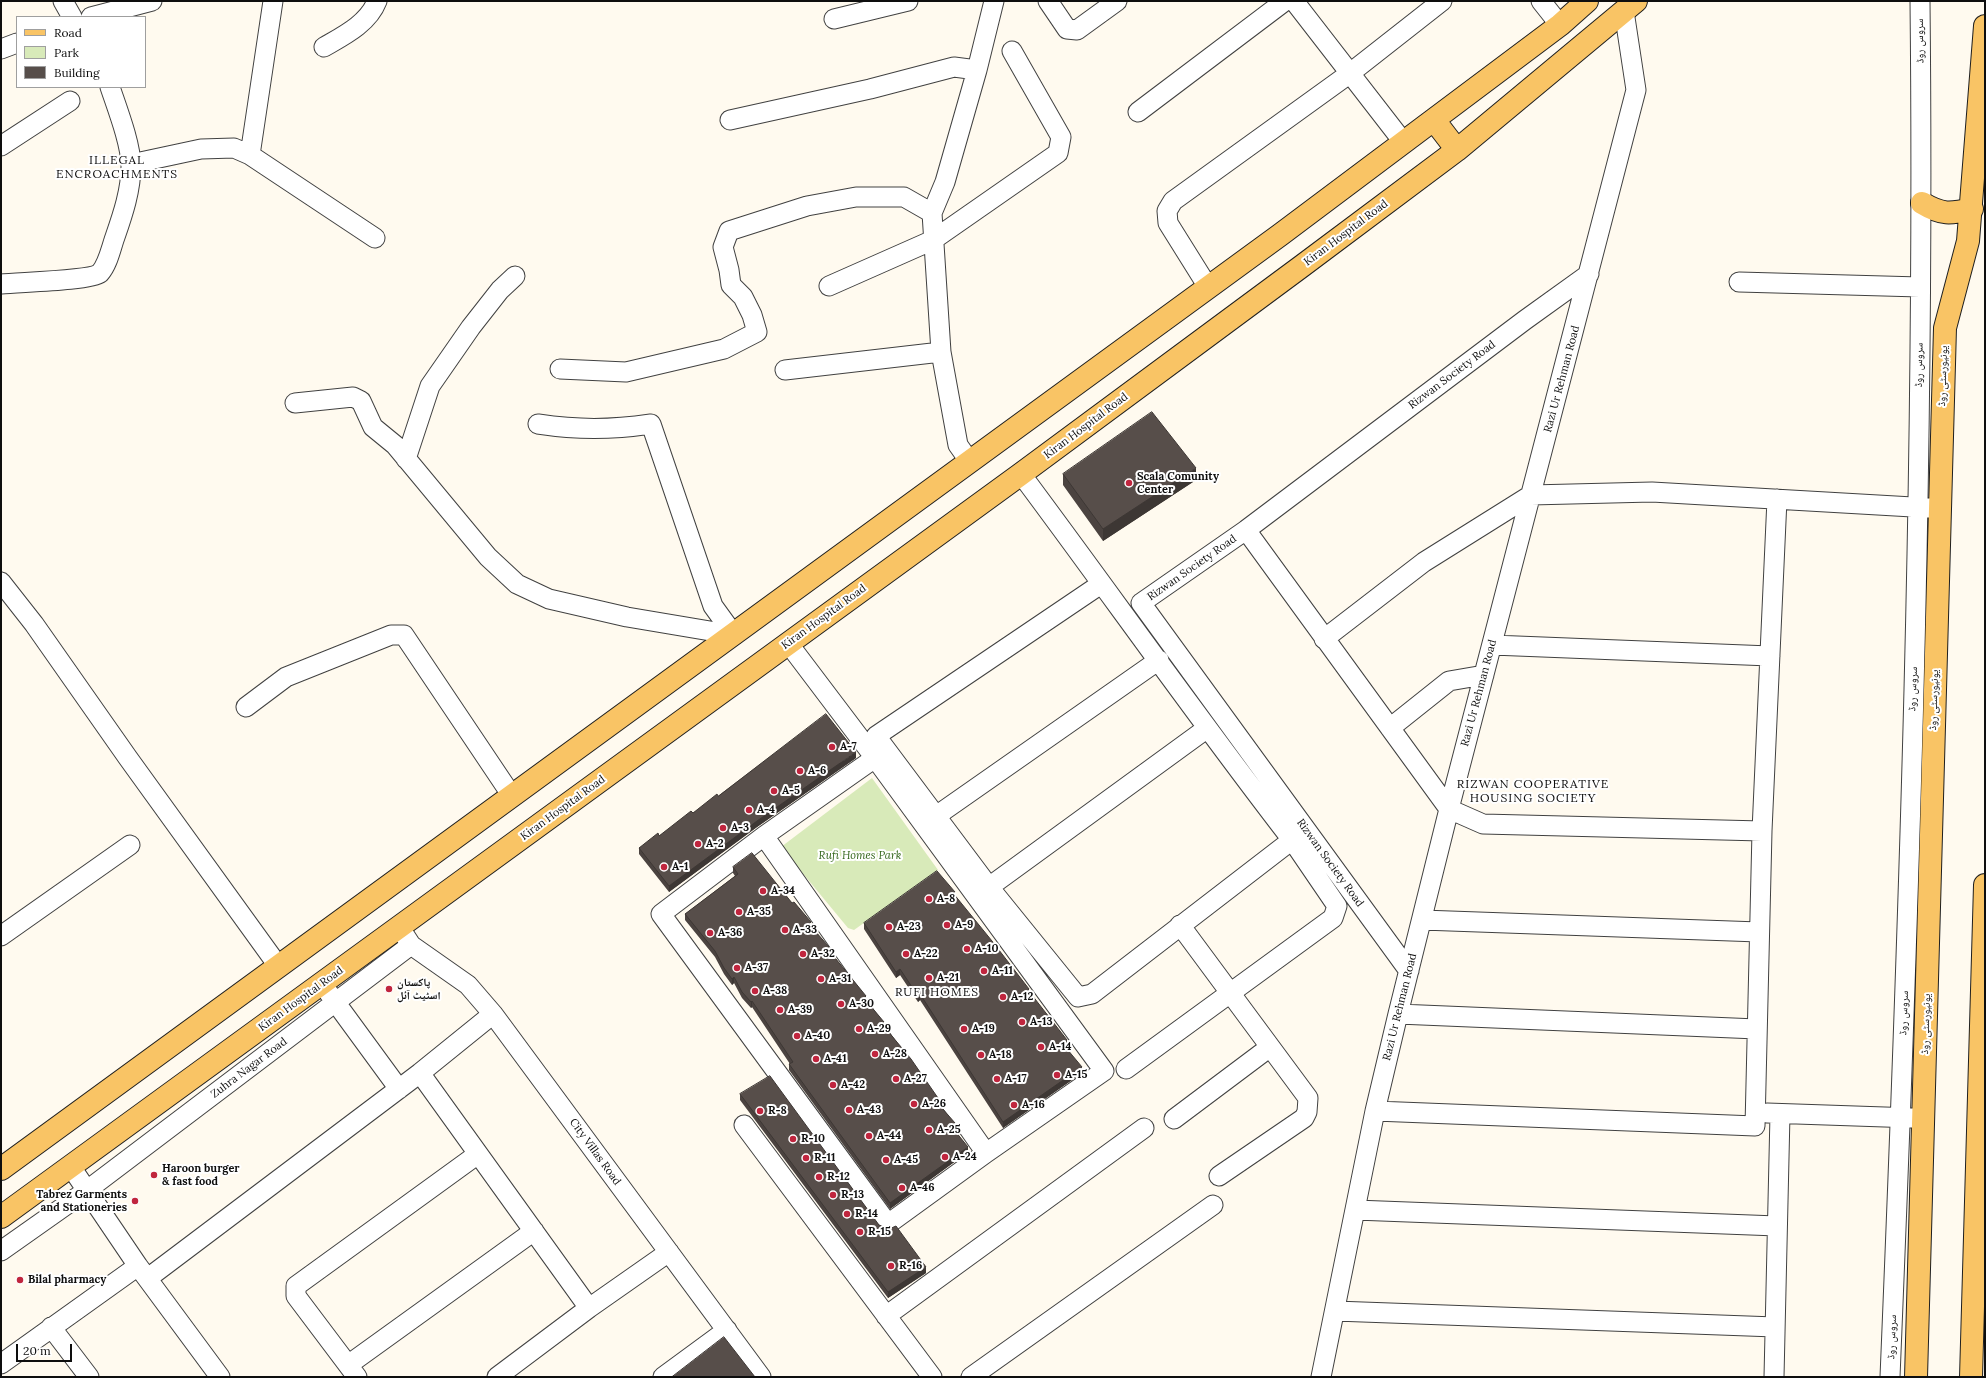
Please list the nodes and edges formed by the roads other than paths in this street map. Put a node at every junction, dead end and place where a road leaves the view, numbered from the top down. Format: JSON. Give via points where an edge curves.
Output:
{"nodes":[{"id":1,"x":63,"y":1,"type":"edge"},
{"id":2,"x":152,"y":1,"type":"edge"},
{"id":3,"x":273,"y":1,"type":"edge"},
{"id":4,"x":377,"y":1,"type":"edge"},
{"id":5,"x":908,"y":1,"type":"edge"},
{"id":6,"x":994,"y":1,"type":"edge"},
{"id":7,"x":1048,"y":1,"type":"edge"},
{"id":8,"x":1117,"y":1,"type":"edge"},
{"id":9,"x":1285,"y":1,"type":"edge"},
{"id":10,"x":1294,"y":1,"type":"edge"},
{"id":11,"x":1442,"y":1,"type":"edge"},
{"id":12,"x":1541,"y":1,"type":"edge"},
{"id":13,"x":1587,"y":1,"type":"edge"},
{"id":14,"x":1920,"y":1,"type":"edge"},
{"id":15,"x":1630,"y":6,"type":"edge"},
{"id":16,"x":1422,"y":7,"type":"edge"},
{"id":17,"x":71,"y":16,"type":"edge"},
{"id":18,"x":96,"y":16,"type":"edge"},
{"id":19,"x":834,"y":18,"type":"dead end"},
{"id":20,"x":1560,"y":25,"type":"junction"},
{"id":21,"x":1985,"y":26,"type":"edge"},
{"id":22,"x":16,"y":43,"type":"edge"},
{"id":23,"x":324,"y":48,"type":"dead end"},
{"id":24,"x":1,"y":49,"type":"edge"},
{"id":25,"x":1012,"y":51,"type":"dead end"},
{"id":26,"x":977,"y":70,"type":"junction"},
{"id":27,"x":1349,"y":74,"type":"junction"},
{"id":28,"x":110,"y":88,"type":"edge"},
{"id":29,"x":70,"y":101,"type":"dead end"},
{"id":30,"x":1138,"y":112,"type":"dead end"},
{"id":31,"x":730,"y":120,"type":"dead end"},
{"id":32,"x":1434,"y":120,"type":"junction"},
{"id":33,"x":1404,"y":143,"type":"junction"},
{"id":34,"x":1,"y":146,"type":"edge"},
{"id":35,"x":1457,"y":150,"type":"junction"},
{"id":36,"x":250,"y":155,"type":"junction"},
{"id":37,"x":131,"y":164,"type":"junction"},
{"id":38,"x":1922,"y":203,"type":"junction"},
{"id":39,"x":1972,"y":209,"type":"junction"},
{"id":40,"x":932,"y":213,"type":"junction"},
{"id":41,"x":375,"y":238,"type":"dead end"},
{"id":42,"x":933,"y":240,"type":"junction"},
{"id":43,"x":1589,"y":274,"type":"junction"},
{"id":44,"x":515,"y":276,"type":"dead end"},
{"id":45,"x":1739,"y":282,"type":"dead end"},
{"id":46,"x":1,"y":284,"type":"edge"},
{"id":47,"x":829,"y":286,"type":"dead end"},
{"id":48,"x":1208,"y":287,"type":"junction"},
{"id":49,"x":1920,"y":288,"type":"junction"},
{"id":50,"x":941,"y":352,"type":"junction"},
{"id":51,"x":560,"y":369,"type":"dead end"},
{"id":52,"x":785,"y":370,"type":"dead end"},
{"id":53,"x":295,"y":403,"type":"dead end"},
{"id":54,"x":538,"y":424,"type":"dead end"},
{"id":55,"x":406,"y":458,"type":"junction"},
{"id":56,"x":970,"y":462,"type":"junction"},
{"id":57,"x":1021,"y":474,"type":"junction"},
{"id":58,"x":1531,"y":495,"type":"junction"},
{"id":59,"x":1777,"y":499,"type":"junction"},
{"id":60,"x":1918,"y":507,"type":"junction"},
{"id":61,"x":1939,"y":509,"type":"junction"},
{"id":62,"x":1246,"y":530,"type":"junction"},
{"id":63,"x":1,"y":582,"type":"edge"},
{"id":64,"x":1101,"y":584,"type":"junction"},
{"id":65,"x":734,"y":635,"type":"junction"},
{"id":66,"x":1324,"y":639,"type":"junction"},
{"id":67,"x":788,"y":643,"type":"junction"},
{"id":68,"x":1492,"y":645,"type":"junction"},
{"id":69,"x":1770,"y":656,"type":"junction"},
{"id":70,"x":1159,"y":660,"type":"junction"},
{"id":71,"x":1484,"y":675,"type":"junction"},
{"id":72,"x":246,"y":707,"type":"dead end"},
{"id":73,"x":1390,"y":728,"type":"junction"},
{"id":74,"x":1206,"y":729,"type":"junction"},
{"id":75,"x":875,"y":758,"type":"junction"},
{"id":76,"x":512,"y":796,"type":"junction"},
{"id":77,"x":1449,"y":809,"type":"junction"},
{"id":78,"x":936,"y":816,"type":"junction"},
{"id":79,"x":1762,"y":831,"type":"junction"},
{"id":80,"x":764,"y":836,"type":"junction"},
{"id":81,"x":1292,"y":840,"type":"junction"},
{"id":82,"x":130,"y":845,"type":"dead end"},
{"id":83,"x":1985,"y":885,"type":"edge"},
{"id":84,"x":988,"y":887,"type":"junction"},
{"id":85,"x":1422,"y":920,"type":"junction"},
{"id":86,"x":1180,"y":925,"type":"junction"},
{"id":87,"x":3,"y":931,"type":"edge"},
{"id":88,"x":1759,"y":932,"type":"junction"},
{"id":89,"x":405,"y":936,"type":"junction"},
{"id":90,"x":279,"y":967,"type":"junction"},
{"id":91,"x":1409,"y":971,"type":"junction"},
{"id":92,"x":322,"y":984,"type":"junction"},
{"id":93,"x":1229,"y":992,"type":"junction"},
{"id":94,"x":336,"y":1002,"type":"junction"},
{"id":95,"x":494,"y":1014,"type":"junction"},
{"id":96,"x":1398,"y":1014,"type":"junction"},
{"id":97,"x":1757,"y":1029,"type":"junction"},
{"id":98,"x":1270,"y":1047,"type":"junction"},
{"id":99,"x":1126,"y":1069,"type":"dead end"},
{"id":100,"x":420,"y":1073,"type":"junction"},
{"id":101,"x":399,"y":1089,"type":"junction"},
{"id":102,"x":1375,"y":1111,"type":"junction"},
{"id":103,"x":1755,"y":1113,"type":"junction"},
{"id":104,"x":1780,"y":1114,"type":"junction"},
{"id":105,"x":1901,"y":1118,"type":"junction"},
{"id":106,"x":1923,"y":1118,"type":"junction"},
{"id":107,"x":1174,"y":1119,"type":"dead end"},
{"id":108,"x":744,"y":1125,"type":"dead end"},
{"id":109,"x":1144,"y":1128,"type":"dead end"},
{"id":110,"x":986,"y":1153,"type":"junction"},
{"id":111,"x":478,"y":1154,"type":"junction"},
{"id":112,"x":71,"y":1167,"type":"junction"},
{"id":113,"x":1,"y":1169,"type":"edge"},
{"id":114,"x":1219,"y":1176,"type":"dead end"},
{"id":115,"x":86,"y":1191,"type":"junction"},
{"id":116,"x":1213,"y":1205,"type":"dead end"},
{"id":117,"x":1355,"y":1210,"type":"junction"},
{"id":118,"x":1,"y":1217,"type":"edge"},
{"id":119,"x":1777,"y":1226,"type":"junction"},
{"id":120,"x":534,"y":1231,"type":"junction"},
{"id":121,"x":1,"y":1251,"type":"edge"},
{"id":122,"x":669,"y":1252,"type":"junction"},
{"id":123,"x":143,"y":1272,"type":"junction"},
{"id":124,"x":589,"y":1308,"type":"junction"},
{"id":125,"x":1335,"y":1311,"type":"junction"},
{"id":126,"x":886,"y":1316,"type":"junction"},
{"id":127,"x":51,"y":1327,"type":"junction"},
{"id":128,"x":1775,"y":1327,"type":"junction"},
{"id":129,"x":727,"y":1330,"type":"junction"},
{"id":130,"x":1,"y":1364,"type":"edge"},
{"id":131,"x":352,"y":1371,"type":"edge"},
{"id":132,"x":89,"y":1377,"type":"edge"},
{"id":133,"x":220,"y":1377,"type":"edge"},
{"id":134,"x":497,"y":1377,"type":"edge"},
{"id":135,"x":663,"y":1377,"type":"edge"},
{"id":136,"x":761,"y":1377,"type":"edge"},
{"id":137,"x":932,"y":1377,"type":"edge"},
{"id":138,"x":971,"y":1377,"type":"edge"},
{"id":139,"x":1322,"y":1377,"type":"edge"},
{"id":140,"x":1774,"y":1377,"type":"edge"},
{"id":141,"x":1890,"y":1377,"type":"edge"},
{"id":142,"x":1916,"y":1377,"type":"edge"},
{"id":143,"x":1971,"y":1377,"type":"edge"}],
"edges":[{"from":1,"to":17,"type":"street"},
{"from":2,"to":18,"type":"street"},
{"from":3,"to":36,"type":"street"},
{"from":4,"to":23,"type":"street","via":[[356,28]]},
{"from":5,"to":19,"type":"street"},
{"from":6,"to":26,"type":"street"},
{"from":7,"to":8,"type":"street","via":[[1066,30],[1077,30]]},
{"from":9,"to":30,"type":"street"},
{"from":10,"to":27,"type":"street"},
{"from":11,"to":16,"type":"street"},
{"from":12,"to":20,"type":"street"},
{"from":13,"to":20,"type":"main road"},
{"from":14,"to":38,"type":"street","name":"سروس روڈ"},
{"from":15,"to":35,"type":"main road","name":"Kiran Hospital Road"},
{"from":15,"to":43,"type":"street","name":"Razi Ur Rehman Road","via":[[1636,90]]},
{"from":16,"to":27,"type":"street"},
{"from":20,"to":32,"type":"main road"},
{"from":21,"to":39,"type":"main road","name":"یونیورسٹی روڈ"},
{"from":22,"to":24,"type":"street"},
{"from":25,"to":42,"type":"street","via":[[1061,137],[1058,153]]},
{"from":26,"to":31,"type":"street","via":[[954,67],[870,89]]},
{"from":26,"to":40,"type":"street","via":[[945,182]]},
{"from":27,"to":33,"type":"street"},
{"from":27,"to":48,"type":"street","via":[[1173,201],[1167,211],[1168,224]]},
{"from":28,"to":37,"type":"street","via":[[122,123]]},
{"from":29,"to":34,"type":"street"},
{"from":32,"to":33,"type":"main road"},
{"from":32,"to":35,"type":"main road"},
{"from":33,"to":48,"type":"main road"},
{"from":35,"to":57,"type":"main road","name":"Kiran Hospital Road"},
{"from":36,"to":37,"type":"street","via":[[234,148],[201,149]]},
{"from":36,"to":41,"type":"street"},
{"from":37,"to":46,"type":"street","via":[[130,183],[120,221],[107,261],[99,273],[84,279]]},
{"from":38,"to":39,"type":"main road","via":[[1937,212],[1954,214]]},
{"from":38,"to":49,"type":"street","name":"سروس روڈ"},
{"from":39,"to":61,"type":"main road","name":"یونیورسٹی روڈ","via":[[1967,248],[1945,328]]},
{"from":40,"to":42,"type":"street"},
{"from":40,"to":51,"type":"street","via":[[904,197],[856,198],[807,206],[729,232],[723,246],[730,270],[731,285],[743,297],[757,332],[724,349],[626,372]]},
{"from":42,"to":47,"type":"street"},
{"from":42,"to":50,"type":"street"},
{"from":43,"to":58,"type":"street","name":"Razi Ur Rehman Road"},
{"from":43,"to":62,"type":"street","name":"Rizwan Society Road"},
{"from":44,"to":55,"type":"street","via":[[500,290],[471,327],[430,386]]},
{"from":45,"to":49,"type":"street"},
{"from":48,"to":56,"type":"main road"},
{"from":49,"to":60,"type":"street","name":"سروس روڈ"},
{"from":50,"to":52,"type":"street"},
{"from":50,"to":56,"type":"street","via":[[958,445]]},
{"from":53,"to":55,"type":"street","via":[[353,397],[360,401],[373,427]]},
{"from":54,"to":65,"type":"street","via":[[572,429],[617,429],[651,424],[713,606]]},
{"from":55,"to":65,"type":"street","via":[[488,557],[517,584],[549,600],[627,617]]},
{"from":56,"to":65,"type":"main road"},
{"from":57,"to":64,"type":"street"},
{"from":57,"to":67,"type":"main road","name":"Kiran Hospital Road"},
{"from":58,"to":59,"type":"street","via":[[1652,492]]},
{"from":58,"to":66,"type":"street","via":[[1424,562]]},
{"from":58,"to":68,"type":"street","name":"Razi Ur Rehman Road"},
{"from":59,"to":60,"type":"street"},
{"from":59,"to":69,"type":"street"},
{"from":60,"to":61,"type":"street"},
{"from":60,"to":105,"type":"street","name":"سروس روڈ"},
{"from":61,"to":106,"type":"main road","name":"یونیورسٹی روڈ"},
{"from":62,"to":66,"type":"street"},
{"from":62,"to":91,"type":"street","name":"Rizwan Society Road","via":[[1140,603]]},
{"from":63,"to":90,"type":"street","via":[[34,624],[132,765]]},
{"from":64,"to":70,"type":"street"},
{"from":64,"to":78,"type":"street","via":[[876,736]]},
{"from":65,"to":76,"type":"main road"},
{"from":66,"to":73,"type":"street"},
{"from":67,"to":75,"type":"street"},
{"from":67,"to":89,"type":"main road","name":"Kiran Hospital Road"},
{"from":68,"to":69,"type":"street"},
{"from":68,"to":71,"type":"street","name":"Razi Ur Rehman Road"},
{"from":69,"to":79,"type":"street"},
{"from":70,"to":74,"type":"street"},
{"from":70,"to":78,"type":"street"},
{"from":71,"to":73,"type":"street","via":[[1449,681]]},
{"from":71,"to":77,"type":"street","name":"Razi Ur Rehman Road"},
{"from":72,"to":76,"type":"street","via":[[286,677],[391,634],[404,635]]},
{"from":73,"to":77,"type":"street"},
{"from":74,"to":81,"type":"street"},
{"from":74,"to":84,"type":"street"},
{"from":75,"to":80,"type":"street"},
{"from":75,"to":110,"type":"street","via":[[1104,1072]]},
{"from":76,"to":90,"type":"main road"},
{"from":77,"to":79,"type":"street","via":[[1483,824]]},
{"from":77,"to":85,"type":"street","name":"Razi Ur Rehman Road"},
{"from":78,"to":84,"type":"street"},
{"from":79,"to":88,"type":"street"},
{"from":80,"to":110,"type":"street"},
{"from":80,"to":110,"type":"street","via":[[661,915],[888,1224]]},
{"from":81,"to":86,"type":"street"},
{"from":81,"to":93,"type":"street","via":[[1337,906],[1336,914],[1334,918]]},
{"from":82,"to":87,"type":"street"},
{"from":83,"to":143,"type":"main road"},
{"from":84,"to":86,"type":"street","via":[[1078,997],[1092,994]]},
{"from":85,"to":88,"type":"street"},
{"from":85,"to":91,"type":"street","name":"Razi Ur Rehman Road"},
{"from":86,"to":93,"type":"street"},
{"from":88,"to":97,"type":"street"},
{"from":89,"to":92,"type":"main road","name":"Kiran Hospital Road"},
{"from":89,"to":94,"type":"street","name":"Zuhra Nagar Road"},
{"from":89,"to":95,"type":"street","name":"City Villas Road","via":[[468,985]]},
{"from":90,"to":113,"type":"main road"},
{"from":91,"to":96,"type":"street","name":"Razi Ur Rehman Road"},
{"from":92,"to":94,"type":"street"},
{"from":92,"to":112,"type":"main road","name":"Kiran Hospital Road"},
{"from":93,"to":98,"type":"street"},
{"from":93,"to":99,"type":"street"},
{"from":94,"to":101,"type":"street"},
{"from":94,"to":115,"type":"street","name":"Zuhra Nagar Road"},
{"from":95,"to":100,"type":"street"},
{"from":95,"to":122,"type":"street","name":"City Villas Road"},
{"from":96,"to":97,"type":"street"},
{"from":96,"to":102,"type":"street","name":"Razi Ur Rehman Road"},
{"from":97,"to":103,"type":"street"},
{"from":98,"to":107,"type":"street"},
{"from":98,"to":114,"type":"street","via":[[1308,1098],[1307,1112],[1304,1118]]},
{"from":100,"to":101,"type":"street"},
{"from":100,"to":111,"type":"street"},
{"from":101,"to":123,"type":"street"},
{"from":102,"to":103,"type":"street","via":[[1755,1126]]},
{"from":102,"to":117,"type":"street","name":"Razi Ur Rehman Road"},
{"from":103,"to":104,"type":"street"},
{"from":104,"to":105,"type":"street"},
{"from":104,"to":119,"type":"street"},
{"from":105,"to":106,"type":"street"},
{"from":105,"to":141,"type":"street","name":"سروس روڈ"},
{"from":106,"to":142,"type":"main road","name":"یونیورسٹی روڈ"},
{"from":108,"to":126,"type":"street"},
{"from":109,"to":126,"type":"street"},
{"from":111,"to":120,"type":"street"},
{"from":111,"to":131,"type":"street","via":[[296,1286],[296,1296]]},
{"from":112,"to":115,"type":"street"},
{"from":112,"to":118,"type":"main road","name":"Kiran Hospital Road"},
{"from":115,"to":121,"type":"street","name":"Zuhra Nagar Road"},
{"from":115,"to":123,"type":"street"},
{"from":116,"to":138,"type":"street"},
{"from":117,"to":119,"type":"street"},
{"from":117,"to":125,"type":"street","name":"Razi Ur Rehman Road"},
{"from":119,"to":128,"type":"street"},
{"from":120,"to":124,"type":"street"},
{"from":120,"to":131,"type":"street"},
{"from":122,"to":124,"type":"street"},
{"from":122,"to":129,"type":"street","name":"City Villas Road"},
{"from":123,"to":127,"type":"street"},
{"from":123,"to":133,"type":"street"},
{"from":124,"to":134,"type":"street"},
{"from":125,"to":128,"type":"street"},
{"from":125,"to":139,"type":"street","name":"Razi Ur Rehman Road"},
{"from":126,"to":137,"type":"street"},
{"from":127,"to":130,"type":"street"},
{"from":127,"to":132,"type":"street"},
{"from":128,"to":140,"type":"street"},
{"from":129,"to":135,"type":"street"},
{"from":129,"to":136,"type":"street","name":"City Villas Road"}]}
